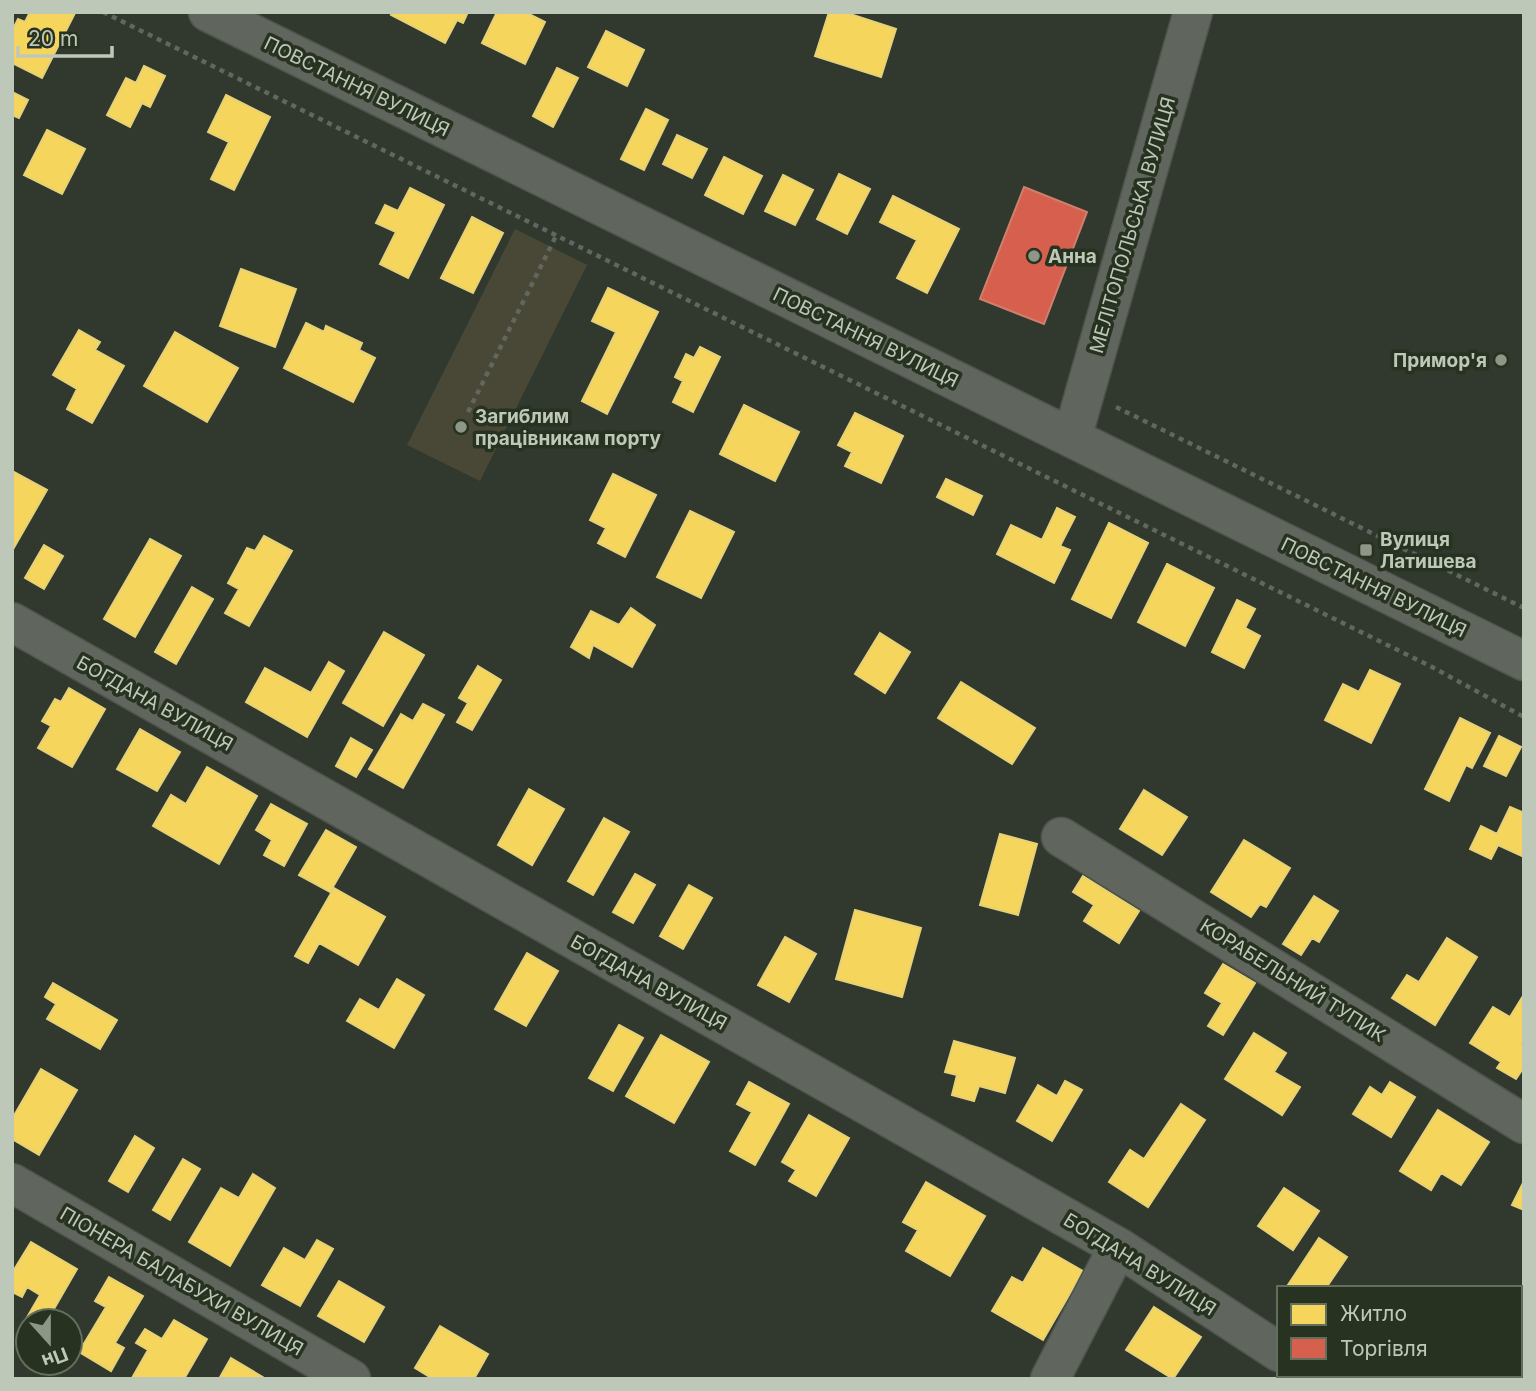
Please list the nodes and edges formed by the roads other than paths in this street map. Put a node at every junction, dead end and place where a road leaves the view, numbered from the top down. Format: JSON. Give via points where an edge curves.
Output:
{"nodes":[{"id":1,"x":208,"y":12,"type":"edge"},
{"id":2,"x":1193,"y":12,"type":"edge"},
{"id":3,"x":1072,"y":438,"type":"junction"},
{"id":4,"x":12,"y":622,"type":"edge"},
{"id":5,"x":1524,"y":661,"type":"edge"},
{"id":6,"x":1061,"y":837,"type":"dead end"},
{"id":7,"x":1524,"y":1124,"type":"edge"},
{"id":8,"x":12,"y":1182,"type":"edge"},
{"id":9,"x":1118,"y":1247,"type":"junction"},
{"id":10,"x":1277,"y":1351,"type":"edge"},
{"id":11,"x":351,"y":1379,"type":"edge"},
{"id":12,"x":1050,"y":1379,"type":"edge"}],
"edges":[{"from":1,"to":3,"type":"street","name":"ПОВСТАННЯ ВУЛИЦЯ"},
{"from":2,"to":3,"type":"street","name":"МЕЛІТОПОЛЬСЬКА ВУЛИЦЯ"},
{"from":3,"to":5,"type":"street","name":"ПОВСТАННЯ ВУЛИЦЯ"},
{"from":4,"to":9,"type":"street","name":"БОГДАНА ВУЛИЦЯ"},
{"from":6,"to":7,"type":"street","name":"КОРАБЕЛЬНИЙ ТУПИК"},
{"from":8,"to":11,"type":"street","name":"ПІОНЕРА БАЛАБУХИ ВУЛИЦЯ"},
{"from":9,"to":10,"type":"street","name":"БОГДАНА ВУЛИЦЯ"},
{"from":9,"to":12,"type":"street"}]}
